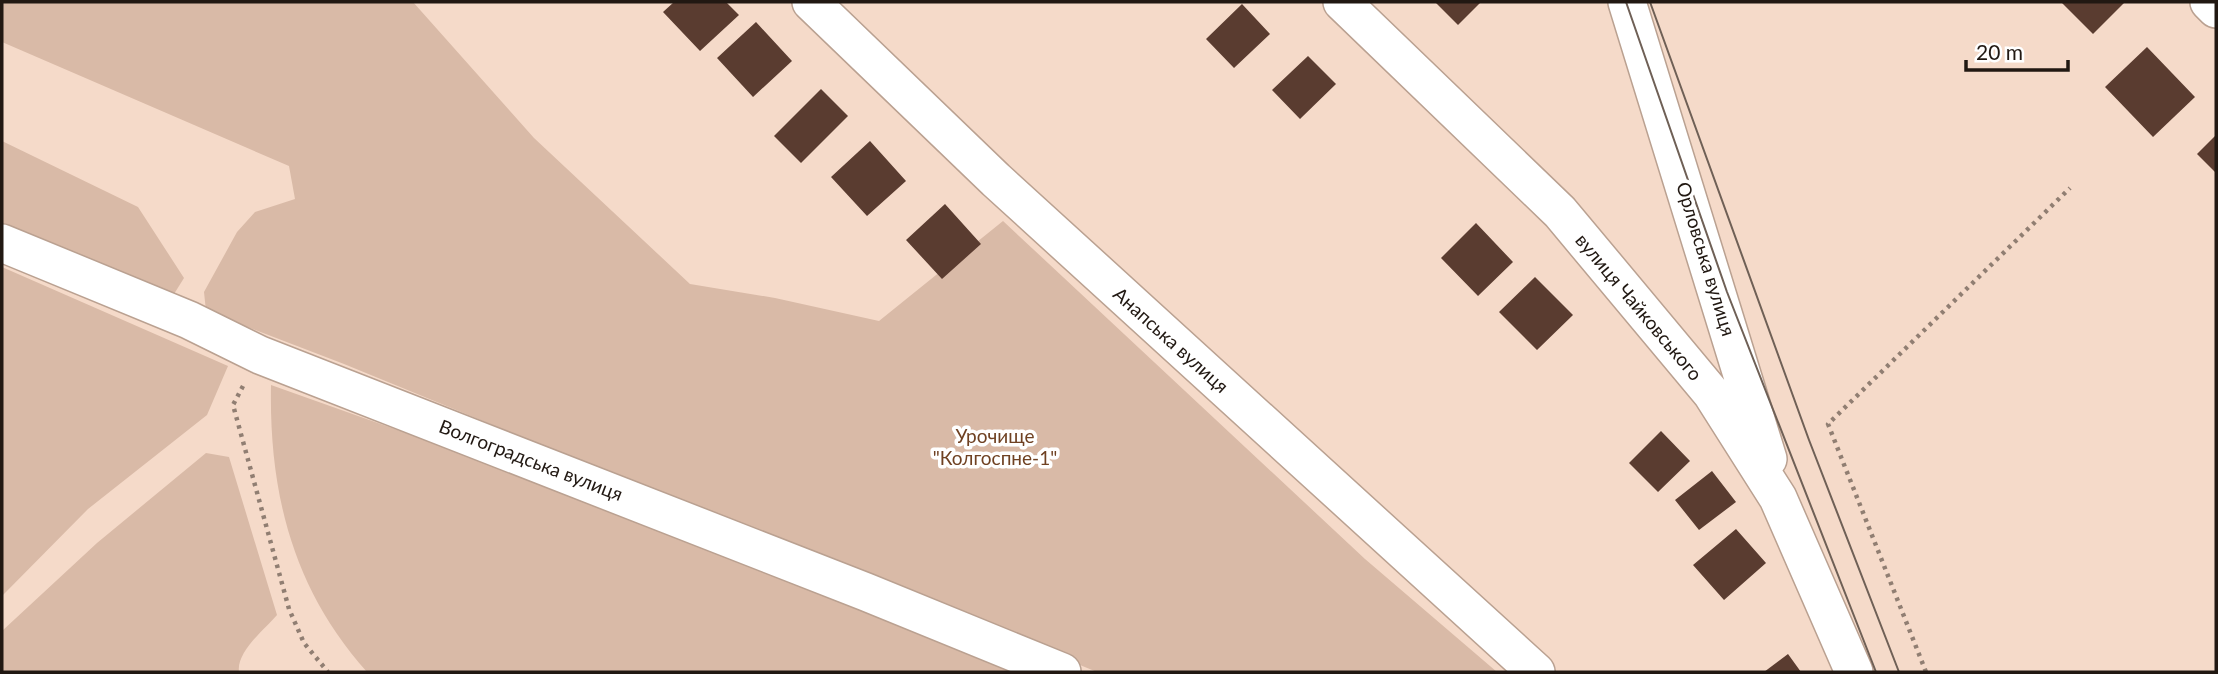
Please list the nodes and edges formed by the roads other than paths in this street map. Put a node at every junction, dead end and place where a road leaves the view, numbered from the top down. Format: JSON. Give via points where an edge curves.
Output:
{"nodes":[{"id":1,"x":811,"y":2,"type":"edge"},
{"id":2,"x":1342,"y":2,"type":"edge"},
{"id":3,"x":1627,"y":2,"type":"edge"},
{"id":4,"x":2209,"y":2,"type":"edge"},
{"id":5,"x":2216,"y":9,"type":"edge"},
{"id":6,"x":2,"y":243,"type":"edge"},
{"id":7,"x":1786,"y":517,"type":"junction"},
{"id":8,"x":1062,"y":672,"type":"edge"},
{"id":9,"x":1535,"y":672,"type":"edge"},
{"id":10,"x":1854,"y":672,"type":"edge"}],
"edges":[{"from":1,"to":9,"type":"street","name":"Анапська вулиця","via":[[996,180]]},
{"from":2,"to":7,"type":"street","name":"вулиця Чайковського","via":[[1560,212],[1712,394]]},
{"from":3,"to":7,"type":"street","name":"Орловська вулиця"},
{"from":4,"to":5,"type":"street"},
{"from":6,"to":8,"type":"street","name":"Волгоградська вулиця","via":[[190,320],[260,355]]},
{"from":7,"to":10,"type":"street","name":"вулиця Чайковського"}]}
